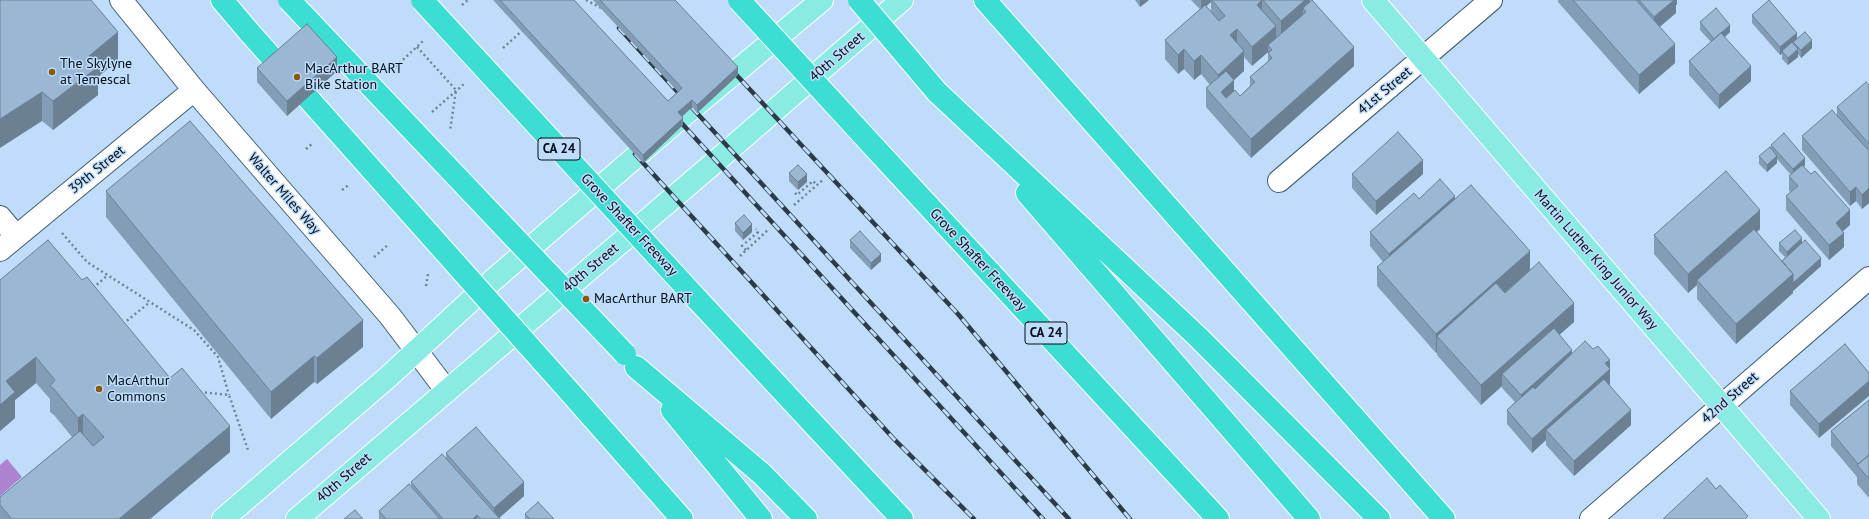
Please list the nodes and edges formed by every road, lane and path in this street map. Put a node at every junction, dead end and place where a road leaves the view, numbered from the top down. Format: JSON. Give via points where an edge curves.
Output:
{"nodes":[{"id":1,"x":121,"y":0,"type":"edge"},
{"id":2,"x":222,"y":0,"type":"edge"},
{"id":3,"x":288,"y":0,"type":"edge"},
{"id":4,"x":422,"y":0,"type":"edge"},
{"id":5,"x":586,"y":0,"type":"edge"},
{"id":6,"x":739,"y":0,"type":"edge"},
{"id":7,"x":822,"y":0,"type":"edge"},
{"id":8,"x":859,"y":0,"type":"edge"},
{"id":9,"x":902,"y":0,"type":"edge"},
{"id":10,"x":985,"y":0,"type":"edge"},
{"id":11,"x":1373,"y":0,"type":"edge"},
{"id":12,"x":1491,"y":0,"type":"edge"},
{"id":13,"x":606,"y":11,"type":"edge"},
{"id":14,"x":527,"y":26,"type":"edge"},
{"id":15,"x":511,"y":41,"type":"dead end"},
{"id":16,"x":1423,"y":58,"type":"junction"},
{"id":17,"x":194,"y":90,"type":"junction"},
{"id":18,"x":937,"y":92,"type":"junction"},
{"id":19,"x":824,"y":179,"type":"dead end"},
{"id":20,"x":1279,"y":181,"type":"dead end"},
{"id":21,"x":817,"y":185,"type":"junction"},
{"id":22,"x":795,"y":193,"type":"dead end"},
{"id":23,"x":794,"y":205,"type":"dead end"},
{"id":24,"x":0,"y":217,"type":"edge"},
{"id":25,"x":756,"y":229,"type":"dead end"},
{"id":26,"x":769,"y":229,"type":"dead end"},
{"id":27,"x":59,"y":230,"type":"dead end"},
{"id":28,"x":16,"y":236,"type":"junction"},
{"id":29,"x":0,"y":250,"type":"edge"},
{"id":30,"x":746,"y":250,"type":"junction"},
{"id":31,"x":740,"y":256,"type":"dead end"},
{"id":32,"x":108,"y":275,"type":"junction"},
{"id":33,"x":1869,"y":278,"type":"edge"},
{"id":34,"x":91,"y":290,"type":"edge"},
{"id":35,"x":150,"y":302,"type":"junction"},
{"id":36,"x":121,"y":326,"type":"edge"},
{"id":37,"x":417,"y":350,"type":"junction"},
{"id":38,"x":630,"y":360,"type":"junction"},
{"id":39,"x":446,"y":390,"type":"junction"},
{"id":40,"x":197,"y":392,"type":"edge"},
{"id":41,"x":229,"y":395,"type":"junction"},
{"id":42,"x":1721,"y":405,"type":"junction"},
{"id":43,"x":248,"y":450,"type":"dead end"},
{"id":44,"x":223,"y":519,"type":"edge"},
{"id":45,"x":297,"y":519,"type":"edge"},
{"id":46,"x":682,"y":519,"type":"edge"},
{"id":47,"x":761,"y":519,"type":"edge"},
{"id":48,"x":806,"y":519,"type":"edge"},
{"id":49,"x":902,"y":519,"type":"edge"},
{"id":50,"x":1218,"y":519,"type":"edge"},
{"id":51,"x":1309,"y":519,"type":"edge"},
{"id":52,"x":1379,"y":519,"type":"edge"},
{"id":53,"x":1444,"y":519,"type":"edge"},
{"id":54,"x":1591,"y":519,"type":"edge"},
{"id":55,"x":1819,"y":519,"type":"edge"}],
"edges":[{"from":1,"to":17,"type":"street","name":"Walter Miles Way"},
{"from":2,"to":46,"type":"highway","bridge":true},
{"from":3,"to":38,"type":"highway","bridge":true},
{"from":4,"to":49,"type":"highway","name":"Grove Shafter Freeway","number":"CA 24","bridge":true},
{"from":5,"to":13,"type":"path"},
{"from":6,"to":50,"type":"highway","name":"Grove Shafter Freeway","number":"CA 24","bridge":true},
{"from":7,"to":37,"type":"main road","via":[[516,260]]},
{"from":8,"to":18,"type":"highway","bridge":true},
{"from":9,"to":39,"type":"main road","name":"40th Street"},
{"from":10,"to":53,"type":"highway"},
{"from":11,"to":16,"type":"main road","name":"Martin Luther King Junior Way"},
{"from":12,"to":16,"type":"street","name":"41st Street"},
{"from":14,"to":15,"type":"path"},
{"from":16,"to":20,"type":"street","name":"41st Street"},
{"from":16,"to":42,"type":"main road","name":"Martin Luther King Junior Way"},
{"from":17,"to":28,"type":"street","name":"39th Street"},
{"from":17,"to":37,"type":"street","name":"Walter Miles Way"},
{"from":18,"to":51,"type":"highway"},
{"from":18,"to":52,"type":"highway","via":[[1198,337]]},
{"from":19,"to":21,"type":"path"},
{"from":21,"to":22,"type":"path","via":[[813,181],[797,195]]},
{"from":21,"to":23,"type":"path"},
{"from":24,"to":28,"type":"street"},
{"from":25,"to":30,"type":"path","via":[[758,232],[742,246]]},
{"from":26,"to":30,"type":"path"},
{"from":27,"to":32,"type":"path","via":[[87,262]]},
{"from":28,"to":29,"type":"street","name":"39th Street"},
{"from":30,"to":31,"type":"path"},
{"from":32,"to":34,"type":"path"},
{"from":32,"to":35,"type":"path"},
{"from":33,"to":42,"type":"street","name":"42nd Street"},
{"from":35,"to":36,"type":"path"},
{"from":35,"to":41,"type":"path","via":[[194,330],[218,357]]},
{"from":37,"to":39,"type":"street","name":"Walter Miles Way"},
{"from":37,"to":44,"type":"main road"},
{"from":38,"to":47,"type":"highway"},
{"from":38,"to":48,"type":"highway","via":[[762,474]]},
{"from":39,"to":45,"type":"main road","name":"40th Street"},
{"from":40,"to":41,"type":"path"},
{"from":41,"to":43,"type":"path"},
{"from":42,"to":54,"type":"street","name":"42nd Street"},
{"from":42,"to":55,"type":"main road","name":"Martin Luther King Junior Way"}]}
